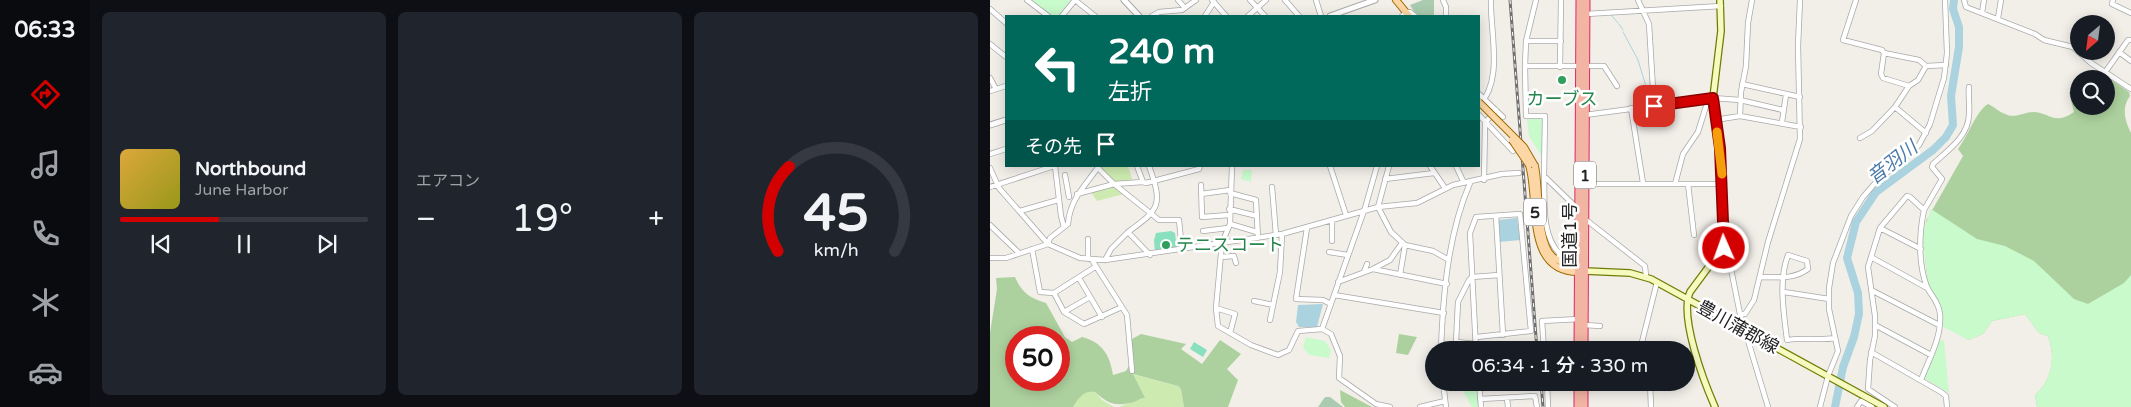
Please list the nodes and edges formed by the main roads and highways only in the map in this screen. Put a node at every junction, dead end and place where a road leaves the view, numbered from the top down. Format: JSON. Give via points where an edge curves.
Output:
{"nodes":[{"id":1,"x":1395,"y":0,"type":"edge"},
{"id":2,"x":1580,"y":0,"type":"edge"},
{"id":3,"x":1586,"y":0,"type":"edge"},
{"id":4,"x":1720,"y":3,"type":"edge"},
{"id":5,"x":1405,"y":15,"type":"edge"},
{"id":6,"x":1583,"y":66,"type":"junction"},
{"id":7,"x":1482,"y":101,"type":"edge"},
{"id":8,"x":1480,"y":108,"type":"edge"},
{"id":9,"x":1548,"y":255,"type":"junction"},
{"id":10,"x":1581,"y":271,"type":"junction"},
{"id":11,"x":1687,"y":300,"type":"junction"},
{"id":12,"x":1581,"y":322,"type":"junction"},
{"id":13,"x":1579,"y":341,"type":"edge"},
{"id":14,"x":1583,"y":341,"type":"edge"},
{"id":15,"x":1578,"y":391,"type":"edge"},
{"id":16,"x":1584,"y":391,"type":"edge"},
{"id":17,"x":1578,"y":407,"type":"edge"},
{"id":18,"x":1584,"y":407,"type":"edge"},
{"id":19,"x":1715,"y":407,"type":"edge"},
{"id":20,"x":1884,"y":407,"type":"edge"}],
"edges":[{"from":1,"to":5,"type":"main road"},
{"from":2,"to":6,"type":"highway","name":"国道1号","number":"1"},
{"from":3,"to":6,"type":"highway","name":"国道1号","number":"1"},
{"from":4,"to":11,"type":"main road","via":[[1721,31],[1713,98],[1726,244]]},
{"from":6,"to":10,"type":"highway","name":"国道1号","number":"1","via":[[1579,210]]},
{"from":6,"to":10,"type":"highway","name":"国道1号","number":"1","via":[[1585,219]]},
{"from":7,"to":9,"type":"main road","number":"5","bridge":true,"via":[[1531,158]]},
{"from":8,"to":9,"type":"main road","number":"5","bridge":true,"via":[[1515,144],[1529,165],[1537,237]]},
{"from":9,"to":10,"type":"main road","number":"5"},
{"from":9,"to":10,"type":"main road","via":[[1555,264]]},
{"from":10,"to":11,"type":"main road","name":"豊川蒲郡線","via":[[1646,276]]},
{"from":10,"to":12,"type":"highway","name":"国道1号","number":"1"},
{"from":11,"to":19,"type":"main road","via":[[1694,348]]},
{"from":11,"to":20,"type":"main road","name":"豊川蒲郡線"},
{"from":12,"to":13,"type":"highway","name":"国道1号","number":"1"},
{"from":12,"to":14,"type":"highway","name":"国道1号","number":"1"},
{"from":15,"to":17,"type":"highway"},
{"from":16,"to":18,"type":"highway"}]}
